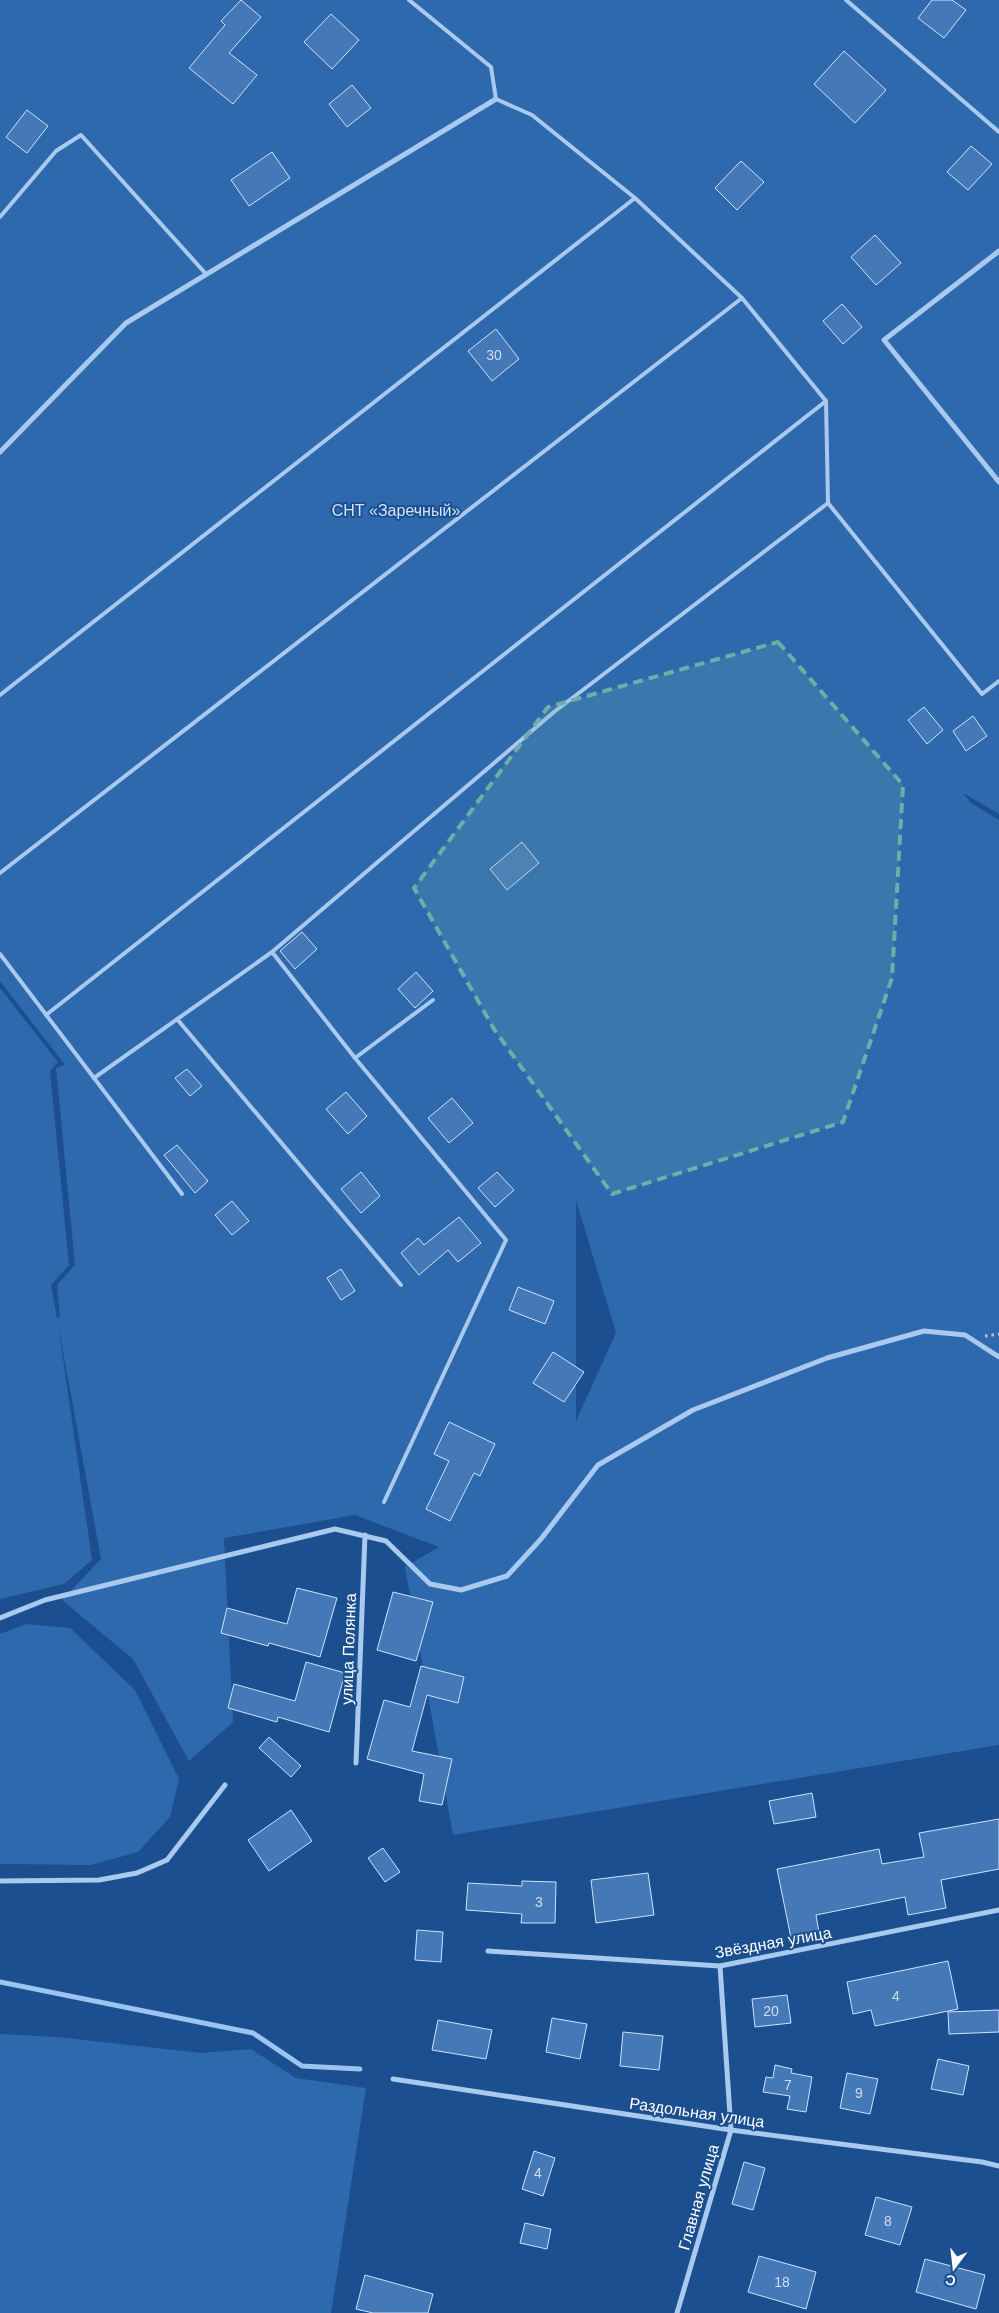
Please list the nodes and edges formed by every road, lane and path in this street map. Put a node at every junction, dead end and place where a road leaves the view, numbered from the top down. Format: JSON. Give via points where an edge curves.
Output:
{"nodes":[{"id":1,"x":409,"y":0,"type":"edge"},
{"id":2,"x":846,"y":0,"type":"edge"},
{"id":3,"x":496,"y":99,"type":"junction"},
{"id":4,"x":999,"y":132,"type":"edge"},
{"id":5,"x":635,"y":198,"type":"junction"},
{"id":6,"x":0,"y":217,"type":"edge"},
{"id":7,"x":999,"y":251,"type":"edge"},
{"id":8,"x":206,"y":274,"type":"junction"},
{"id":9,"x":742,"y":298,"type":"junction"},
{"id":10,"x":826,"y":401,"type":"junction"},
{"id":11,"x":0,"y":452,"type":"edge"},
{"id":12,"x":999,"y":482,"type":"edge"},
{"id":13,"x":828,"y":503,"type":"junction"},
{"id":14,"x":999,"y":681,"type":"edge"},
{"id":15,"x":0,"y":695,"type":"edge"},
{"id":16,"x":0,"y":874,"type":"edge"},
{"id":17,"x":272,"y":952,"type":"junction"},
{"id":18,"x":0,"y":954,"type":"edge"},
{"id":19,"x":433,"y":1000,"type":"dead end"},
{"id":20,"x":46,"y":1015,"type":"junction"},
{"id":21,"x":177,"y":1019,"type":"junction"},
{"id":22,"x":356,"y":1058,"type":"junction"},
{"id":23,"x":94,"y":1078,"type":"junction"},
{"id":24,"x":182,"y":1194,"type":"dead end"},
{"id":25,"x":401,"y":1285,"type":"dead end"},
{"id":26,"x":999,"y":1357,"type":"edge"},
{"id":27,"x":384,"y":1502,"type":"dead end"},
{"id":28,"x":365,"y":1535,"type":"junction"},
{"id":29,"x":0,"y":1618,"type":"edge"},
{"id":30,"x":356,"y":1763,"type":"dead end"},
{"id":31,"x":225,"y":1784,"type":"dead end"},
{"id":32,"x":0,"y":1881,"type":"edge"},
{"id":33,"x":999,"y":1910,"type":"edge"},
{"id":34,"x":488,"y":1951,"type":"dead end"},
{"id":35,"x":720,"y":1966,"type":"junction"},
{"id":36,"x":392,"y":2080,"type":"dead end"},
{"id":37,"x":730,"y":2130,"type":"junction"},
{"id":38,"x":999,"y":2166,"type":"edge"},
{"id":39,"x":677,"y":2313,"type":"edge"}],
"edges":[{"from":1,"to":3,"type":"lane","via":[[490,67]]},
{"from":2,"to":4,"type":"lane"},
{"from":3,"to":5,"type":"lane","via":[[532,115]]},
{"from":3,"to":8,"type":"street"},
{"from":5,"to":9,"type":"lane"},
{"from":5,"to":15,"type":"lane"},
{"from":6,"to":8,"type":"lane","via":[[56,151],[81,135]]},
{"from":7,"to":12,"type":"street","via":[[884,340]]},
{"from":8,"to":11,"type":"street","via":[[126,323]]},
{"from":9,"to":10,"type":"lane"},
{"from":9,"to":16,"type":"lane"},
{"from":10,"to":13,"type":"lane"},
{"from":10,"to":20,"type":"lane"},
{"from":13,"to":14,"type":"lane","via":[[982,694]]},
{"from":13,"to":17,"type":"lane","via":[[554,712]]},
{"from":17,"to":21,"type":"lane"},
{"from":17,"to":22,"type":"lane"},
{"from":18,"to":20,"type":"lane"},
{"from":19,"to":22,"type":"lane"},
{"from":20,"to":23,"type":"lane"},
{"from":21,"to":23,"type":"lane"},
{"from":21,"to":25,"type":"lane"},
{"from":22,"to":27,"type":"lane","via":[[506,1240]]},
{"from":23,"to":24,"type":"lane"},
{"from":26,"to":28,"type":"street","via":[[965,1335],[924,1331],[827,1358],[693,1410],[598,1465],[541,1539],[507,1576],[461,1590],[430,1584],[386,1541]]},
{"from":28,"to":29,"type":"street","via":[[335,1529],[45,1600]]},
{"from":28,"to":30,"type":"street","name":"улица Полянка"},
{"from":31,"to":32,"type":"street","via":[[167,1860],[137,1873],[99,1880]]},
{"from":33,"to":35,"type":"street","name":"Звёздная улица"},
{"from":34,"to":35,"type":"street","name":"Звёздная улица"},
{"from":35,"to":37,"type":"street","name":"Главная улица"},
{"from":36,"to":37,"type":"street","name":"Раздольная улица"},
{"from":37,"to":38,"type":"street","name":"Раздольная улица"},
{"from":37,"to":39,"type":"street","name":"Главная улица"}]}
